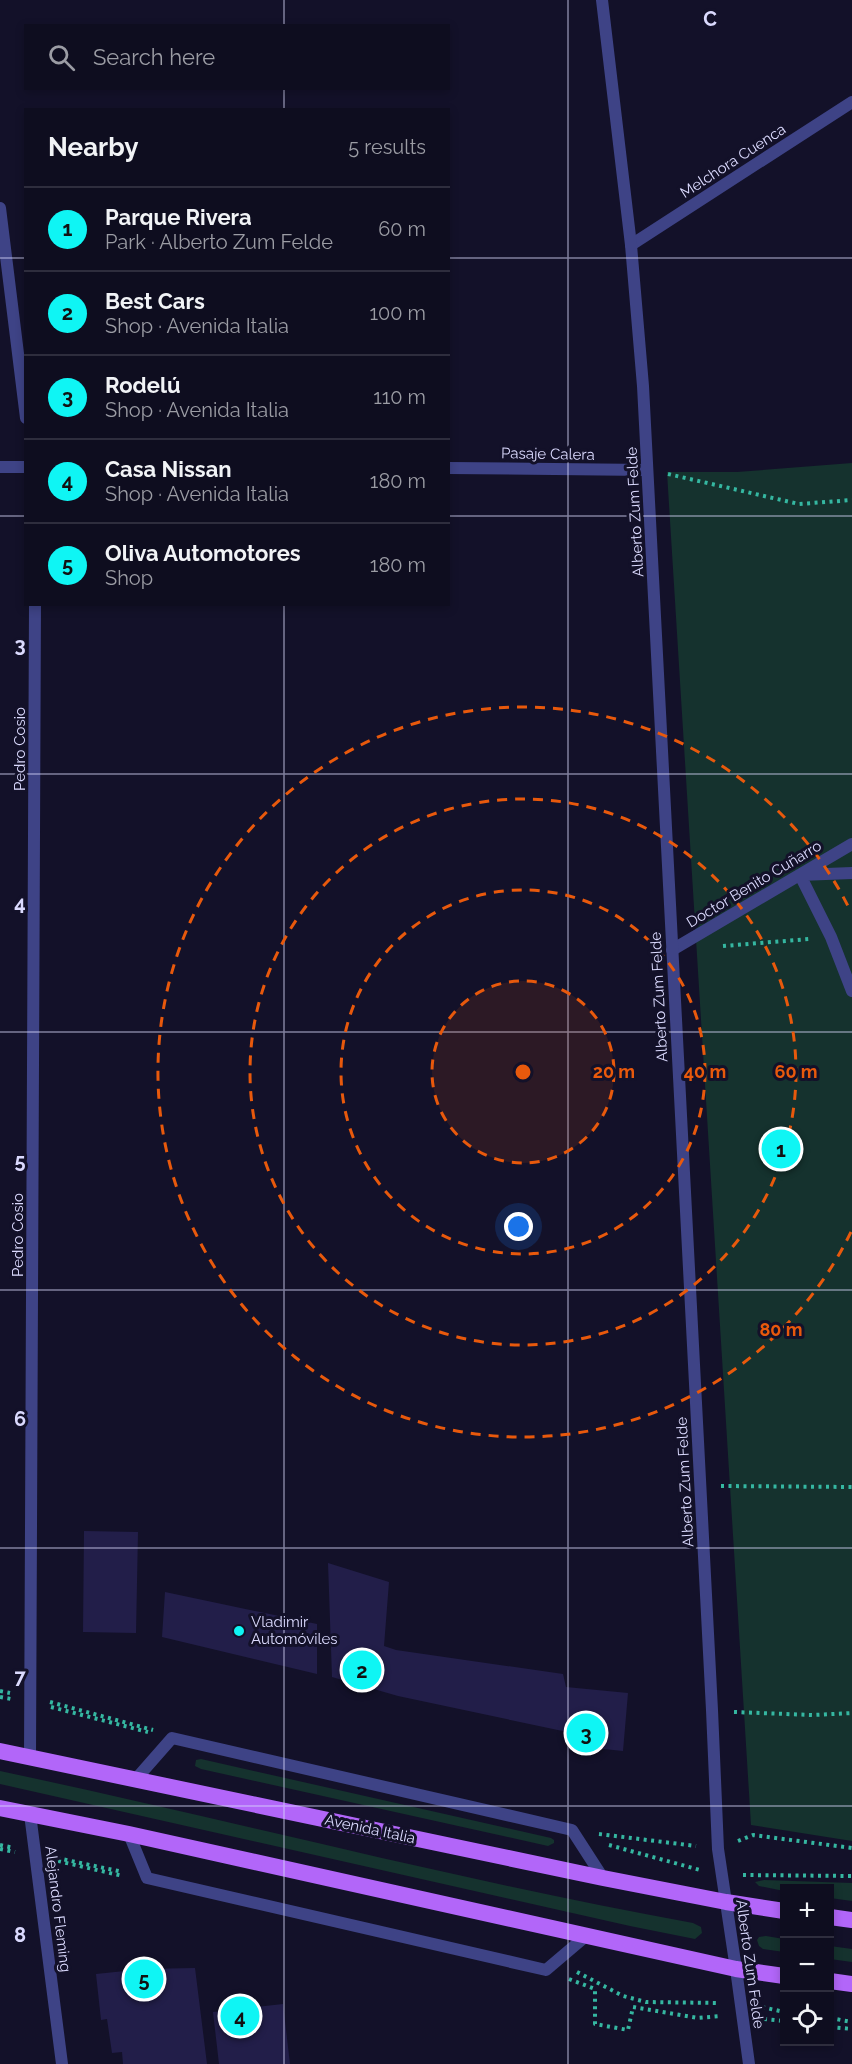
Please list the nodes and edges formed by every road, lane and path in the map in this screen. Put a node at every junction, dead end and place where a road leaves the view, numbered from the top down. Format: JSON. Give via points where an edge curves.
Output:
{"nodes":[{"id":1,"x":602,"y":0,"type":"edge"},
{"id":2,"x":852,"y":102,"type":"edge"},
{"id":3,"x":0,"y":208,"type":"edge"},
{"id":4,"x":631,"y":245,"type":"junction"},
{"id":5,"x":24,"y":402,"type":"edge"},
{"id":6,"x":0,"y":467,"type":"edge"},
{"id":7,"x":24,"y":467,"type":"edge"},
{"id":8,"x":450,"y":468,"type":"edge"},
{"id":9,"x":647,"y":470,"type":"junction"},
{"id":10,"x":852,"y":500,"type":"edge"},
{"id":11,"x":36,"y":606,"type":"edge"},
{"id":12,"x":852,"y":844,"type":"edge"},
{"id":13,"x":852,"y":873,"type":"edge"},
{"id":14,"x":800,"y":875,"type":"junction"},
{"id":15,"x":831,"y":937,"type":"junction"},
{"id":16,"x":717,"y":946,"type":"dead end"},
{"id":17,"x":672,"y":950,"type":"junction"},
{"id":18,"x":852,"y":991,"type":"edge"},
{"id":19,"x":700,"y":1486,"type":"junction"},
{"id":20,"x":852,"y":1487,"type":"edge"},
{"id":21,"x":0,"y":1691,"type":"edge"},
{"id":22,"x":0,"y":1697,"type":"edge"},
{"id":23,"x":31,"y":1700,"type":"junction"},
{"id":24,"x":712,"y":1710,"type":"junction"},
{"id":25,"x":852,"y":1713,"type":"edge"},
{"id":26,"x":172,"y":1738,"type":"junction"},
{"id":27,"x":0,"y":1751,"type":"edge"},
{"id":28,"x":30,"y":1757,"type":"junction"},
{"id":29,"x":136,"y":1779,"type":"junction"},
{"id":30,"x":0,"y":1808,"type":"edge"},
{"id":31,"x":30,"y":1814,"type":"junction"},
{"id":32,"x":572,"y":1830,"type":"junction"},
{"id":33,"x":129,"y":1834,"type":"junction"},
{"id":34,"x":0,"y":1847,"type":"edge"},
{"id":35,"x":852,"y":1848,"type":"edge"},
{"id":36,"x":718,"y":1849,"type":"junction"},
{"id":37,"x":36,"y":1855,"type":"junction"},
{"id":38,"x":722,"y":1875,"type":"junction"},
{"id":39,"x":852,"y":1876,"type":"edge"},
{"id":40,"x":147,"y":1878,"type":"junction"},
{"id":41,"x":603,"y":1878,"type":"junction"},
{"id":42,"x":726,"y":1902,"type":"junction"},
{"id":43,"x":780,"y":1910,"type":"edge"},
{"id":44,"x":834,"y":1918,"type":"edge"},
{"id":45,"x":852,"y":1920,"type":"edge"},
{"id":46,"x":586,"y":1936,"type":"junction"},
{"id":47,"x":736,"y":1969,"type":"junction"},
{"id":48,"x":546,"y":1970,"type":"junction"},
{"id":49,"x":780,"y":1975,"type":"edge"},
{"id":50,"x":834,"y":1982,"type":"edge"},
{"id":51,"x":852,"y":1984,"type":"edge"},
{"id":52,"x":742,"y":2011,"type":"junction"},
{"id":53,"x":780,"y":2011,"type":"edge"},
{"id":54,"x":834,"y":2019,"type":"edge"},
{"id":55,"x":852,"y":2022,"type":"edge"},
{"id":56,"x":834,"y":2028,"type":"edge"},
{"id":57,"x":852,"y":2030,"type":"edge"},
{"id":58,"x":62,"y":2064,"type":"edge"},
{"id":59,"x":749,"y":2064,"type":"edge"}],
"edges":[{"from":1,"to":4,"type":"street","name":"Alberto Zum Felde"},
{"from":2,"to":4,"type":"street","name":"Melchora Cuenca"},
{"from":3,"to":5,"type":"street"},
{"from":4,"to":9,"type":"street","name":"Alberto Zum Felde"},
{"from":6,"to":7,"type":"street"},
{"from":8,"to":9,"type":"street","name":"Pasaje Calera"},
{"from":9,"to":10,"type":"path","via":[[799,504]]},
{"from":9,"to":17,"type":"street","name":"Alberto Zum Felde"},
{"from":11,"to":23,"type":"street","name":"Pedro Cosio"},
{"from":12,"to":14,"type":"street","name":"Doctor Benito Cuñarro"},
{"from":13,"to":14,"type":"street"},
{"from":14,"to":15,"type":"street"},
{"from":14,"to":17,"type":"street","name":"Doctor Benito Cuñarro"},
{"from":15,"to":16,"type":"path"},
{"from":15,"to":18,"type":"street"},
{"from":17,"to":19,"type":"street","name":"Alberto Zum Felde"},
{"from":19,"to":20,"type":"path"},
{"from":19,"to":24,"type":"street","name":"Alberto Zum Felde"},
{"from":21,"to":23,"type":"path"},
{"from":22,"to":23,"type":"path"},
{"from":23,"to":26,"type":"path","via":[[168,1733]]},
{"from":23,"to":28,"type":"street","name":"Pedro Cosio"},
{"from":24,"to":25,"type":"path","via":[[758,1714]]},
{"from":24,"to":36,"type":"street","name":"Alberto Zum Felde"},
{"from":26,"to":29,"type":"street"},
{"from":26,"to":32,"type":"street"},
{"from":27,"to":28,"type":"main road","name":"Avenida Italia"},
{"from":28,"to":29,"type":"main road","name":"Avenida Italia"},
{"from":29,"to":41,"type":"main road","name":"Avenida Italia"},
{"from":30,"to":31,"type":"main road"},
{"from":31,"to":33,"type":"main road"},
{"from":31,"to":37,"type":"street","name":"Alejandro Fleming"},
{"from":32,"to":36,"type":"path"},
{"from":32,"to":38,"type":"path","via":[[617,1849]]},
{"from":32,"to":41,"type":"street"},
{"from":33,"to":40,"type":"street"},
{"from":33,"to":46,"type":"main road"},
{"from":34,"to":37,"type":"path"},
{"from":35,"to":36,"type":"path","via":[[753,1835]]},
{"from":36,"to":38,"type":"street","name":"Alberto Zum Felde"},
{"from":37,"to":40,"type":"path"},
{"from":37,"to":58,"type":"street","name":"Alejandro Fleming"},
{"from":38,"to":39,"type":"path"},
{"from":38,"to":42,"type":"street","name":"Alberto Zum Felde"},
{"from":40,"to":48,"type":"street"},
{"from":41,"to":42,"type":"main road","name":"Avenida Italia"},
{"from":42,"to":43,"type":"main road","name":"Avenida Italia"},
{"from":42,"to":47,"type":"street","name":"Alberto Zum Felde"},
{"from":44,"to":45,"type":"main road"},
{"from":46,"to":47,"type":"main road"},
{"from":46,"to":48,"type":"street"},
{"from":47,"to":49,"type":"main road"},
{"from":47,"to":52,"type":"street","name":"Alberto Zum Felde"},
{"from":48,"to":52,"type":"path","via":[[579,1973],[623,1996],[646,2002],[710,2001]]},
{"from":48,"to":52,"type":"path","via":[[595,1989],[595,2024],[627,2030],[633,2007],[698,2018]]},
{"from":50,"to":51,"type":"main road"},
{"from":52,"to":53,"type":"path","via":[[767,2007]]},
{"from":52,"to":59,"type":"street","name":"Alberto Zum Felde"},
{"from":54,"to":55,"type":"path"},
{"from":56,"to":57,"type":"path"}]}
